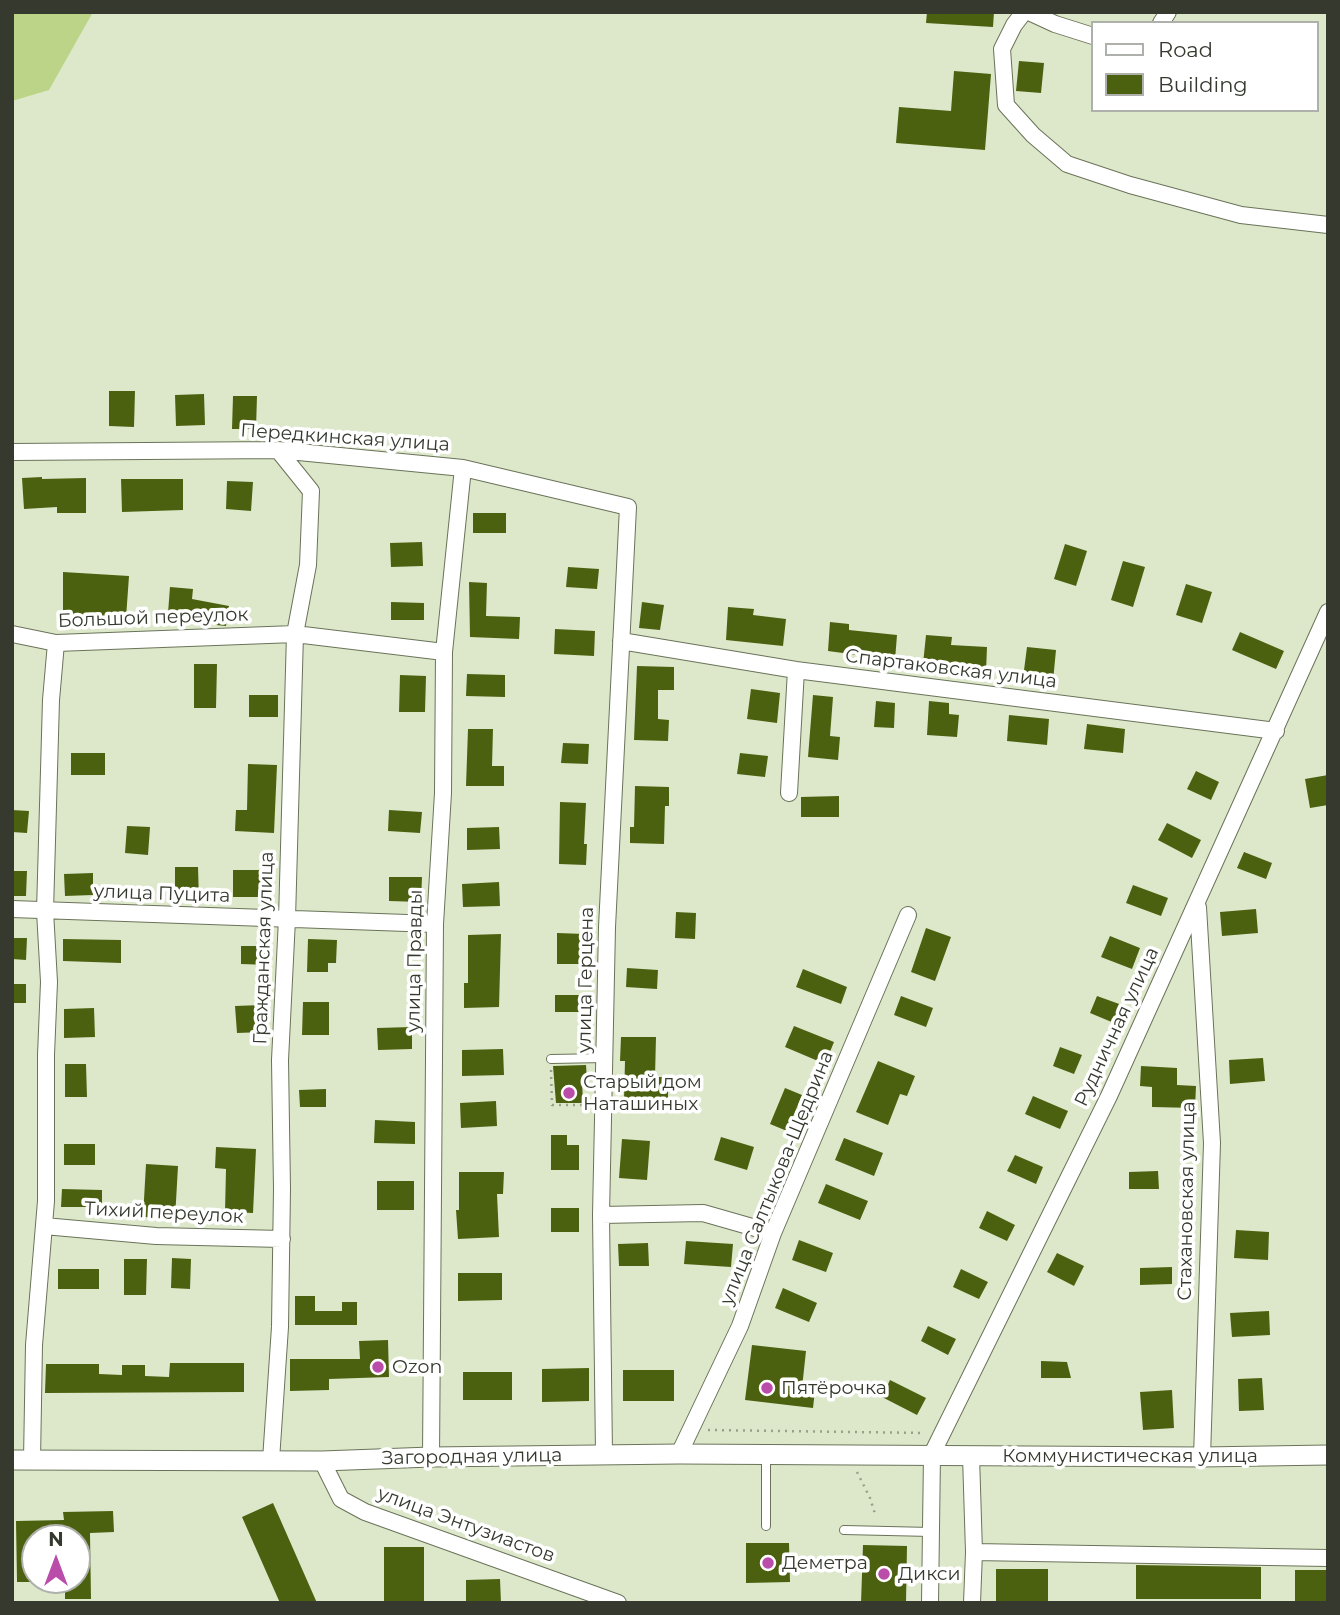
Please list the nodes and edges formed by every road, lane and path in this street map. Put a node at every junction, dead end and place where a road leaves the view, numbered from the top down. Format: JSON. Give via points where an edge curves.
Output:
{"nodes":[{"id":1,"x":1026,"y":12,"type":"edge"},
{"id":2,"x":1092,"y":36,"type":"edge"},
{"id":3,"x":1328,"y":225,"type":"edge"},
{"id":4,"x":278,"y":450,"type":"junction"},
{"id":5,"x":12,"y":452,"type":"edge"},
{"id":6,"x":463,"y":468,"type":"junction"},
{"id":7,"x":628,"y":506,"type":"joint"},
{"id":8,"x":1328,"y":612,"type":"edge"},
{"id":9,"x":12,"y":634,"type":"edge"},
{"id":10,"x":295,"y":634,"type":"junction"},
{"id":11,"x":621,"y":641,"type":"junction"},
{"id":12,"x":56,"y":643,"type":"junction"},
{"id":13,"x":444,"y":652,"type":"junction"},
{"id":14,"x":796,"y":670,"type":"junction"},
{"id":15,"x":1276,"y":731,"type":"junction"},
{"id":16,"x":789,"y":793,"type":"dead end"},
{"id":17,"x":1197,"y":904,"type":"junction"},
{"id":18,"x":12,"y":909,"type":"edge"},
{"id":19,"x":45,"y":911,"type":"junction"},
{"id":20,"x":908,"y":915,"type":"dead end"},
{"id":21,"x":287,"y":919,"type":"junction"},
{"id":22,"x":435,"y":924,"type":"junction"},
{"id":23,"x":605,"y":1058,"type":"junction"},
{"id":24,"x":551,"y":1059,"type":"joint"},
{"id":25,"x":589,"y":1105,"type":"dead end"},
{"id":26,"x":601,"y":1214,"type":"junction"},
{"id":27,"x":44,"y":1226,"type":"junction"},
{"id":28,"x":773,"y":1233,"type":"junction"},
{"id":29,"x":282,"y":1239,"type":"junction"},
{"id":30,"x":690,"y":1429,"type":"junction"},
{"id":31,"x":942,"y":1433,"type":"junction"},
{"id":32,"x":604,"y":1454,"type":"junction"},
{"id":33,"x":679,"y":1454,"type":"junction"},
{"id":34,"x":766,"y":1454,"type":"junction"},
{"id":35,"x":849,"y":1454,"type":"junction"},
{"id":36,"x":932,"y":1454,"type":"junction"},
{"id":37,"x":1328,"y":1455,"type":"edge"},
{"id":38,"x":971,"y":1456,"type":"junction"},
{"id":39,"x":431,"y":1457,"type":"junction"},
{"id":40,"x":1202,"y":1457,"type":"junction"},
{"id":41,"x":22,"y":1460,"type":"edge"},
{"id":42,"x":271,"y":1460,"type":"junction"},
{"id":43,"x":322,"y":1461,"type":"junction"},
{"id":44,"x":766,"y":1526,"type":"dead end"},
{"id":45,"x":844,"y":1530,"type":"dead end"},
{"id":46,"x":879,"y":1531,"type":"junction"},
{"id":47,"x":931,"y":1532,"type":"junction"},
{"id":48,"x":974,"y":1552,"type":"junction"},
{"id":49,"x":1328,"y":1558,"type":"edge"},
{"id":50,"x":618,"y":1603,"type":"edge"},
{"id":51,"x":930,"y":1603,"type":"edge"},
{"id":52,"x":972,"y":1603,"type":"edge"}],
"edges":[{"from":1,"to":2,"type":"street"},
{"from":1,"to":3,"type":"street","via":[[1002,49],[1006,105],[1067,164],[1241,215]]},
{"from":4,"to":5,"type":"street","name":"Передкинская улица"},
{"from":4,"to":6,"type":"street","name":"Передкинская улица"},
{"from":4,"to":10,"type":"street","name":"Гражданская улица","via":[[311,491],[309,565]]},
{"from":6,"to":7,"type":"street","name":"Передкинская улица"},
{"from":6,"to":13,"type":"street","name":"улица Правды"},
{"from":7,"to":11,"type":"street","name":"улица Герцена"},
{"from":8,"to":15,"type":"street","name":"Рудничная улица"},
{"from":9,"to":12,"type":"street","name":"Большой переулок"},
{"from":10,"to":12,"type":"street","name":"Большой переулок"},
{"from":10,"to":13,"type":"street","name":"Большой переулок"},
{"from":10,"to":21,"type":"street","name":"Гражданская улица"},
{"from":11,"to":14,"type":"street","name":"Спартаковская улица"},
{"from":11,"to":23,"type":"street","name":"улица Герцена"},
{"from":12,"to":19,"type":"street"},
{"from":13,"to":22,"type":"street","name":"улица Правды","via":[[443,793]]},
{"from":14,"to":15,"type":"street","name":"Спартаковская улица"},
{"from":14,"to":16,"type":"street"},
{"from":15,"to":17,"type":"street","name":"Рудничная улица"},
{"from":17,"to":31,"type":"street","name":"Рудничная улица","via":[[1109,1096]]},
{"from":17,"to":40,"type":"street","name":"Стахановская улица","via":[[1212,1143]]},
{"from":18,"to":19,"type":"street","name":"улица Пуцита"},
{"from":19,"to":21,"type":"street","name":"улица Пуцита"},
{"from":19,"to":27,"type":"street","via":[[49,982]]},
{"from":20,"to":28,"type":"street","name":"улица Салтыкова-Щедрина"},
{"from":21,"to":22,"type":"street","name":"улица Пуцита"},
{"from":21,"to":29,"type":"street","name":"Гражданская улица","via":[[281,1060]]},
{"from":22,"to":39,"type":"street","name":"улица Правды"},
{"from":23,"to":24,"type":"lane"},
{"from":23,"to":26,"type":"street","name":"улица Герцена"},
{"from":24,"to":25,"type":"path","via":[[552,1105]]},
{"from":26,"to":28,"type":"street","via":[[703,1213]]},
{"from":26,"to":32,"type":"street","name":"улица Герцена"},
{"from":27,"to":29,"type":"street","name":"Тихий переулок","via":[[156,1236]]},
{"from":27,"to":41,"type":"street"},
{"from":28,"to":30,"type":"street","name":"улица Салтыкова-Щедрина","via":[[740,1325]]},
{"from":29,"to":42,"type":"street","name":"Гражданская улица"},
{"from":30,"to":31,"type":"path"},
{"from":30,"to":33,"type":"street","name":"улица Салтыкова-Щедрина"},
{"from":31,"to":36,"type":"street","name":"Рудничная улица"},
{"from":32,"to":33,"type":"street","name":"Загородная улица"},
{"from":32,"to":39,"type":"street","name":"Загородная улица"},
{"from":33,"to":34,"type":"street","name":"Загородная улица"},
{"from":34,"to":35,"type":"street","name":"Загородная улица"},
{"from":34,"to":44,"type":"lane"},
{"from":35,"to":36,"type":"street","name":"Загородная улица"},
{"from":35,"to":46,"type":"path","via":[[870,1498]]},
{"from":36,"to":38,"type":"street","name":"Коммунистическая улица"},
{"from":36,"to":47,"type":"street"},
{"from":37,"to":40,"type":"street","name":"Коммунистическая улица"},
{"from":38,"to":40,"type":"street","name":"Коммунистическая улица"},
{"from":38,"to":48,"type":"street"},
{"from":39,"to":43,"type":"street","name":"Загородная улица"},
{"from":41,"to":42,"type":"street","name":"Загородная улица"},
{"from":42,"to":43,"type":"street","name":"Загородная улица"},
{"from":43,"to":50,"type":"street","name":"улица Энтузиастов","via":[[341,1499],[365,1512]]},
{"from":45,"to":46,"type":"lane"},
{"from":46,"to":47,"type":"lane"},
{"from":47,"to":51,"type":"street"},
{"from":48,"to":49,"type":"street"},
{"from":48,"to":52,"type":"street"}]}
